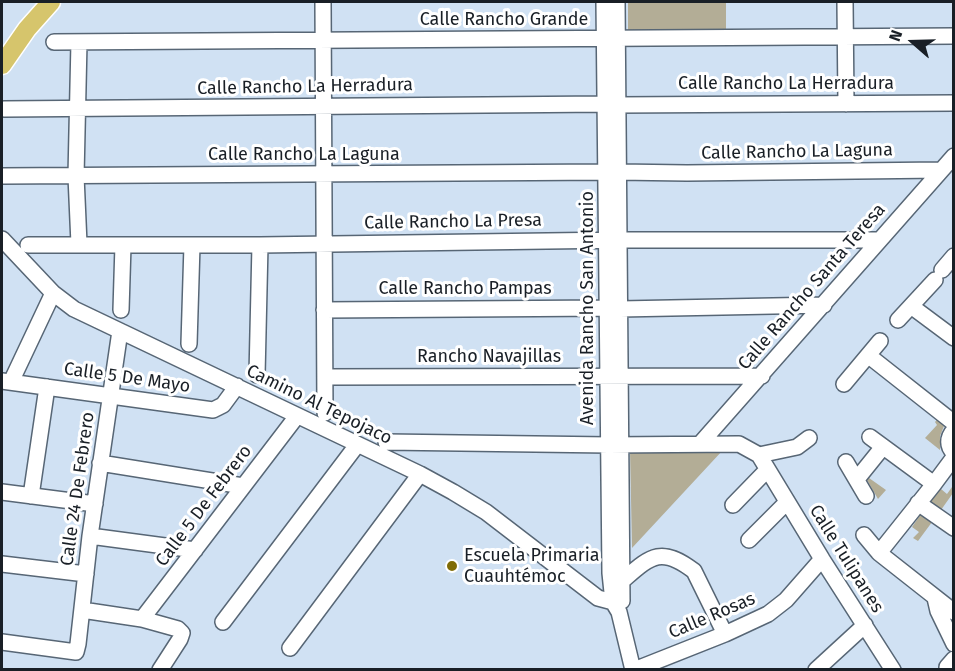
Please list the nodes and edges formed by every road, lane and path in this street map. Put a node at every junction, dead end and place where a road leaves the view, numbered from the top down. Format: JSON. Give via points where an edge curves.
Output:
{"nodes":[{"id":1,"x":51,"y":2,"type":"edge"},
{"id":2,"x":323,"y":2,"type":"edge"},
{"id":3,"x":604,"y":2,"type":"edge"},
{"id":4,"x":617,"y":2,"type":"edge"},
{"id":5,"x":845,"y":2,"type":"edge"},
{"id":6,"x":845,"y":36,"type":"junction"},
{"id":7,"x":954,"y":36,"type":"edge"},
{"id":8,"x":611,"y":40,"type":"junction"},
{"id":9,"x":323,"y":41,"type":"junction"},
{"id":10,"x":54,"y":42,"type":"dead end"},
{"id":11,"x":79,"y":42,"type":"junction"},
{"id":12,"x":2,"y":65,"type":"edge"},
{"id":13,"x":954,"y":103,"type":"edge"},
{"id":14,"x":612,"y":104,"type":"junction"},
{"id":15,"x":846,"y":104,"type":"junction"},
{"id":16,"x":323,"y":106,"type":"junction"},
{"id":17,"x":4,"y":109,"type":"dead end"},
{"id":18,"x":78,"y":109,"type":"junction"},
{"id":19,"x":954,"y":156,"type":"edge"},
{"id":20,"x":941,"y":170,"type":"junction"},
{"id":21,"x":613,"y":172,"type":"junction"},
{"id":22,"x":324,"y":174,"type":"junction"},
{"id":23,"x":2,"y":176,"type":"edge"},
{"id":24,"x":76,"y":176,"type":"junction"},
{"id":25,"x":2,"y":239,"type":"edge"},
{"id":26,"x":613,"y":240,"type":"junction"},
{"id":27,"x":878,"y":240,"type":"junction"},
{"id":28,"x":323,"y":243,"type":"junction"},
{"id":29,"x":79,"y":244,"type":"junction"},
{"id":30,"x":123,"y":244,"type":"junction"},
{"id":31,"x":260,"y":244,"type":"junction"},
{"id":32,"x":28,"y":245,"type":"dead end"},
{"id":33,"x":192,"y":245,"type":"junction"},
{"id":34,"x":947,"y":265,"type":"edge"},
{"id":35,"x":53,"y":293,"type":"junction"},
{"id":36,"x":824,"y":305,"type":"junction"},
{"id":37,"x":911,"y":306,"type":"junction"},
{"id":38,"x":613,"y":309,"type":"junction"},
{"id":39,"x":121,"y":310,"type":"dead end"},
{"id":40,"x":324,"y":310,"type":"junction"},
{"id":41,"x":898,"y":320,"type":"dead end"},
{"id":42,"x":120,"y":331,"type":"junction"},
{"id":43,"x":954,"y":338,"type":"edge"},
{"id":44,"x":880,"y":341,"type":"dead end"},
{"id":45,"x":189,"y":344,"type":"dead end"},
{"id":46,"x":869,"y":356,"type":"junction"},
{"id":47,"x":257,"y":375,"type":"dead end"},
{"id":48,"x":762,"y":375,"type":"junction"},
{"id":49,"x":325,"y":376,"type":"junction"},
{"id":50,"x":614,"y":376,"type":"junction"},
{"id":51,"x":6,"y":381,"type":"edge"},
{"id":52,"x":844,"y":384,"type":"dead end"},
{"id":53,"x":237,"y":386,"type":"junction"},
{"id":54,"x":47,"y":387,"type":"junction"},
{"id":55,"x":111,"y":396,"type":"junction"},
{"id":56,"x":325,"y":413,"type":"dead end"},
{"id":57,"x":297,"y":416,"type":"junction"},
{"id":58,"x":954,"y":423,"type":"edge"},
{"id":59,"x":954,"y":430,"type":"edge"},
{"id":60,"x":870,"y":437,"type":"dead end"},
{"id":61,"x":809,"y":438,"type":"dead end"},
{"id":62,"x":386,"y":442,"type":"dead end"},
{"id":63,"x":700,"y":444,"type":"junction"},
{"id":64,"x":357,"y":445,"type":"junction"},
{"id":65,"x":615,"y":445,"type":"junction"},
{"id":66,"x":882,"y":448,"type":"junction"},
{"id":67,"x":759,"y":455,"type":"junction"},
{"id":68,"x":954,"y":455,"type":"edge"},
{"id":69,"x":846,"y":462,"type":"dead end"},
{"id":70,"x":100,"y":464,"type":"junction"},
{"id":71,"x":767,"y":470,"type":"junction"},
{"id":72,"x":420,"y":474,"type":"junction"},
{"id":73,"x":857,"y":479,"type":"junction"},
{"id":74,"x":934,"y":484,"type":"junction"},
{"id":75,"x":243,"y":486,"type":"junction"},
{"id":76,"x":2,"y":492,"type":"edge"},
{"id":77,"x":31,"y":496,"type":"junction"},
{"id":78,"x":866,"y":496,"type":"dead end"},
{"id":79,"x":787,"y":502,"type":"junction"},
{"id":80,"x":918,"y":503,"type":"junction"},
{"id":81,"x":94,"y":504,"type":"junction"},
{"id":82,"x":733,"y":505,"type":"dead end"},
{"id":83,"x":954,"y":528,"type":"edge"},
{"id":84,"x":864,"y":535,"type":"dead end"},
{"id":85,"x":90,"y":536,"type":"junction"},
{"id":86,"x":749,"y":540,"type":"dead end"},
{"id":87,"x":195,"y":550,"type":"junction"},
{"id":88,"x":879,"y":553,"type":"junction"},
{"id":89,"x":822,"y":559,"type":"junction"},
{"id":90,"x":2,"y":564,"type":"edge"},
{"id":91,"x":86,"y":574,"type":"junction"},
{"id":92,"x":617,"y":583,"type":"junction"},
{"id":93,"x":935,"y":598,"type":"junction"},
{"id":94,"x":618,"y":605,"type":"junction"},
{"id":95,"x":82,"y":610,"type":"junction"},
{"id":96,"x":954,"y":612,"type":"edge"},
{"id":97,"x":142,"y":619,"type":"junction"},
{"id":98,"x":223,"y":622,"type":"dead end"},
{"id":99,"x":865,"y":625,"type":"junction"},
{"id":100,"x":725,"y":633,"type":"junction"},
{"id":101,"x":2,"y":642,"type":"edge"},
{"id":102,"x":954,"y":644,"type":"edge"},
{"id":103,"x":290,"y":648,"type":"dead end"},
{"id":104,"x":164,"y":664,"type":"edge"},
{"id":105,"x":179,"y":669,"type":"edge"},
{"id":106,"x":633,"y":669,"type":"edge"},
{"id":107,"x":816,"y":669,"type":"edge"},
{"id":108,"x":893,"y":669,"type":"edge"}],
"edges":[{"from":1,"to":12,"type":"main road"},
{"from":2,"to":9,"type":"street"},
{"from":3,"to":8,"type":"street","name":"Avenida Rancho San Antonio"},
{"from":4,"to":8,"type":"street","name":"Avenida Rancho San Antonio"},
{"from":5,"to":6,"type":"street"},
{"from":6,"to":7,"type":"street","name":"Calle Rancho Grande"},
{"from":6,"to":8,"type":"street","name":"Calle Rancho Grande"},
{"from":6,"to":15,"type":"street"},
{"from":8,"to":9,"type":"street","name":"Calle Rancho Grande"},
{"from":8,"to":14,"type":"street","name":"Avenida Rancho San Antonio"},
{"from":9,"to":11,"type":"street","name":"Calle Rancho Grande"},
{"from":9,"to":16,"type":"street"},
{"from":10,"to":11,"type":"street","name":"Calle Rancho Grande"},
{"from":11,"to":18,"type":"street"},
{"from":13,"to":15,"type":"street","name":"Calle Rancho La Herradura"},
{"from":14,"to":15,"type":"street","name":"Calle Rancho La Herradura"},
{"from":14,"to":16,"type":"street","name":"Calle Rancho La Herradura"},
{"from":14,"to":21,"type":"street","name":"Avenida Rancho San Antonio"},
{"from":16,"to":18,"type":"street","name":"Calle Rancho La Herradura"},
{"from":16,"to":22,"type":"street"},
{"from":17,"to":18,"type":"street","name":"Calle Rancho La Herradura"},
{"from":18,"to":24,"type":"street"},
{"from":19,"to":20,"type":"street","name":"Calle Rancho Santa Teresa"},
{"from":20,"to":21,"type":"street","name":"Calle Rancho La Laguna"},
{"from":20,"to":27,"type":"street","name":"Calle Rancho Santa Teresa"},
{"from":21,"to":22,"type":"street","name":"Calle Rancho La Laguna"},
{"from":21,"to":26,"type":"street","name":"Avenida Rancho San Antonio"},
{"from":22,"to":24,"type":"street","name":"Calle Rancho La Laguna"},
{"from":22,"to":28,"type":"street"},
{"from":23,"to":24,"type":"street","name":"Calle Rancho La Laguna"},
{"from":24,"to":29,"type":"street"},
{"from":25,"to":35,"type":"street","name":"Camino Al Tepojaco"},
{"from":26,"to":27,"type":"street","name":"Calle Rancho La Presa"},
{"from":26,"to":28,"type":"street","name":"Calle Rancho La Presa"},
{"from":26,"to":38,"type":"street","name":"Avenida Rancho San Antonio"},
{"from":27,"to":36,"type":"street","name":"Calle Rancho Santa Teresa"},
{"from":28,"to":31,"type":"street","name":"Calle Rancho La Presa"},
{"from":28,"to":40,"type":"street"},
{"from":29,"to":30,"type":"street","name":"Calle Rancho La Presa"},
{"from":29,"to":32,"type":"street","name":"Calle Rancho La Presa"},
{"from":30,"to":33,"type":"street","name":"Calle Rancho La Presa"},
{"from":30,"to":39,"type":"street"},
{"from":31,"to":33,"type":"street","name":"Calle Rancho La Presa"},
{"from":31,"to":47,"type":"street"},
{"from":33,"to":45,"type":"street"},
{"from":34,"to":37,"type":"street"},
{"from":35,"to":42,"type":"street","name":"Camino Al Tepojaco","via":[[74,309]]},
{"from":35,"to":51,"type":"street"},
{"from":36,"to":38,"type":"street","name":"Calle Rancho Pampas"},
{"from":36,"to":48,"type":"street","name":"Calle Rancho Santa Teresa"},
{"from":37,"to":41,"type":"street"},
{"from":37,"to":43,"type":"street"},
{"from":38,"to":40,"type":"street","name":"Calle Rancho Pampas"},
{"from":38,"to":50,"type":"street","name":"Avenida Rancho San Antonio"},
{"from":40,"to":49,"type":"street"},
{"from":42,"to":53,"type":"street","name":"Camino Al Tepojaco"},
{"from":42,"to":55,"type":"street","name":"Calle 24 De Febrero"},
{"from":44,"to":46,"type":"street"},
{"from":46,"to":52,"type":"street"},
{"from":46,"to":58,"type":"street"},
{"from":48,"to":50,"type":"street","name":"Rancho Navajillas"},
{"from":48,"to":63,"type":"street","name":"Calle Rancho Santa Teresa"},
{"from":49,"to":50,"type":"street","name":"Rancho Navajillas"},
{"from":49,"to":56,"type":"street"},
{"from":50,"to":65,"type":"street","name":"Avenida Rancho San Antonio"},
{"from":51,"to":54,"type":"street","name":"Calle 5 De Mayo"},
{"from":53,"to":55,"type":"street","name":"Calle 5 De Mayo","via":[[223,405],[213,410]]},
{"from":53,"to":57,"type":"street","name":"Camino Al Tepojaco"},
{"from":54,"to":55,"type":"street","name":"Calle 5 De Mayo"},
{"from":54,"to":77,"type":"street"},
{"from":55,"to":70,"type":"street","name":"Calle 24 De Febrero"},
{"from":57,"to":64,"type":"street","name":"Camino Al Tepojaco"},
{"from":57,"to":75,"type":"street","name":"Calle 5 De Febrero"},
{"from":59,"to":68,"type":"street","via":[[948,440]]},
{"from":60,"to":66,"type":"street"},
{"from":61,"to":67,"type":"street","via":[[797,447]]},
{"from":62,"to":65,"type":"street"},
{"from":63,"to":65,"type":"street"},
{"from":63,"to":67,"type":"street","via":[[739,444]]},
{"from":64,"to":72,"type":"street","name":"Camino Al Tepojaco"},
{"from":64,"to":98,"type":"street"},
{"from":65,"to":92,"type":"street","name":"Avenida Rancho San Antonio"},
{"from":66,"to":73,"type":"street"},
{"from":66,"to":74,"type":"street"},
{"from":67,"to":71,"type":"street","name":"Calle Tulipanes"},
{"from":68,"to":74,"type":"street"},
{"from":69,"to":73,"type":"street"},
{"from":70,"to":75,"type":"street"},
{"from":70,"to":81,"type":"street","name":"Calle 24 De Febrero"},
{"from":71,"to":79,"type":"street","name":"Calle Tulipanes"},
{"from":71,"to":82,"type":"street"},
{"from":72,"to":94,"type":"street","name":"Camino Al Tepojaco","via":[[486,512],[598,598]]},
{"from":72,"to":103,"type":"street"},
{"from":73,"to":78,"type":"street"},
{"from":74,"to":80,"type":"street"},
{"from":75,"to":87,"type":"street","name":"Calle 5 De Febrero"},
{"from":76,"to":77,"type":"street"},
{"from":77,"to":81,"type":"street"},
{"from":79,"to":86,"type":"street"},
{"from":79,"to":89,"type":"street","name":"Calle Tulipanes"},
{"from":80,"to":83,"type":"street"},
{"from":80,"to":88,"type":"street"},
{"from":81,"to":85,"type":"street","name":"Calle 24 De Febrero"},
{"from":84,"to":88,"type":"street"},
{"from":85,"to":87,"type":"street"},
{"from":85,"to":91,"type":"street","name":"Calle 24 De Febrero"},
{"from":87,"to":97,"type":"street","name":"Calle 5 De Febrero"},
{"from":88,"to":93,"type":"street"},
{"from":89,"to":99,"type":"street","name":"Calle Tulipanes"},
{"from":89,"to":100,"type":"street","name":"Calle Rosas","via":[[786,600],[768,614]]},
{"from":90,"to":91,"type":"street"},
{"from":91,"to":95,"type":"street","name":"Calle 24 De Febrero"},
{"from":92,"to":94,"type":"street","name":"Avenida Rancho San Antonio"},
{"from":92,"to":100,"type":"street","via":[[647,559],[657,556],[686,566],[694,571]]},
{"from":93,"to":96,"type":"street"},
{"from":93,"to":102,"type":"street"},
{"from":94,"to":106,"type":"street","name":"Avenida Rancho San Antonio"},
{"from":95,"to":97,"type":"street"},
{"from":95,"to":101,"type":"street","name":"Calle 24 De Febrero","via":[[76,652]]},
{"from":97,"to":104,"type":"street","via":[[182,633]]},
{"from":99,"to":107,"type":"street"},
{"from":99,"to":108,"type":"street","name":"Calle Tulipanes"},
{"from":100,"to":106,"type":"street","name":"Calle Rosas"},
{"from":104,"to":105,"type":"street"}]}
